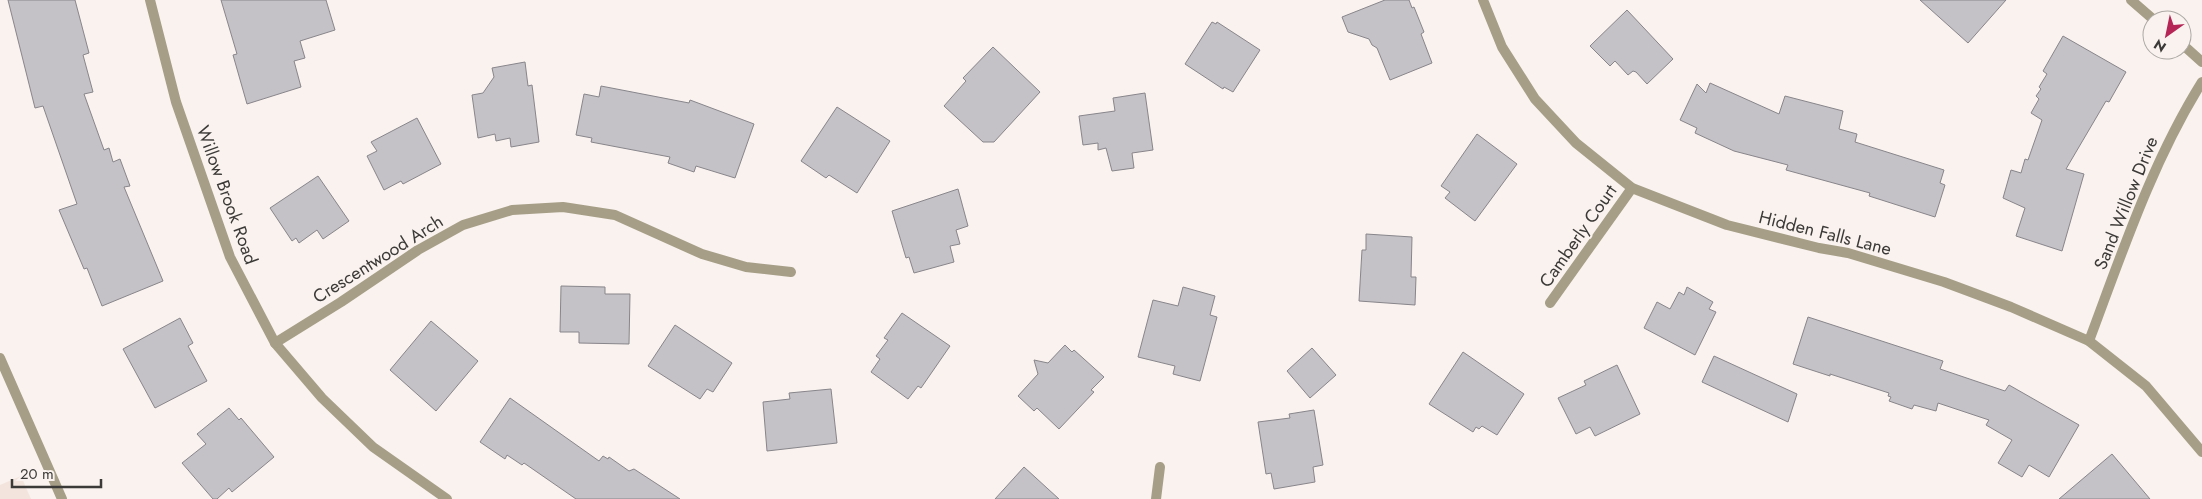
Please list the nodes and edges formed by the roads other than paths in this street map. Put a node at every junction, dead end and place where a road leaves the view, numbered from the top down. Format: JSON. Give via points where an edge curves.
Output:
{"nodes":[{"id":1,"x":150,"y":0,"type":"edge"},
{"id":2,"x":1483,"y":0,"type":"edge"},
{"id":3,"x":2131,"y":0,"type":"edge"},
{"id":4,"x":2142,"y":10,"type":"edge"},
{"id":5,"x":2192,"y":53,"type":"edge"},
{"id":6,"x":2202,"y":62,"type":"edge"},
{"id":7,"x":2202,"y":82,"type":"edge"},
{"id":8,"x":1632,"y":188,"type":"junction"},
{"id":9,"x":791,"y":272,"type":"dead end"},
{"id":10,"x":1550,"y":303,"type":"dead end"},
{"id":11,"x":2089,"y":341,"type":"junction"},
{"id":12,"x":275,"y":343,"type":"junction"},
{"id":13,"x":0,"y":358,"type":"edge"},
{"id":14,"x":2202,"y":452,"type":"edge"},
{"id":15,"x":1160,"y":467,"type":"dead end"},
{"id":16,"x":62,"y":499,"type":"edge"},
{"id":17,"x":448,"y":499,"type":"edge"},
{"id":18,"x":1156,"y":499,"type":"edge"}],
"edges":[{"from":1,"to":12,"type":"street","name":"Willow Brook Road","via":[[176,102],[230,257]]},
{"from":2,"to":8,"type":"street","name":"Hidden Falls Lane","via":[[1502,47],[1535,99],[1576,143]]},
{"from":3,"to":4,"type":"street"},
{"from":5,"to":6,"type":"street"},
{"from":7,"to":11,"type":"street","name":"Sand Willow Drive","via":[[2186,107],[2138,210]]},
{"from":8,"to":10,"type":"street","name":"Camberly Court"},
{"from":8,"to":11,"type":"street","name":"Hidden Falls Lane","via":[[1727,225],[1848,253],[1944,282]]},
{"from":9,"to":12,"type":"street","name":"Crescentwood Arch","via":[[746,267],[702,254],[615,215],[563,206],[512,210],[463,225],[418,250]]},
{"from":11,"to":14,"type":"street","name":"Hidden Falls Lane","via":[[2146,386]]},
{"from":12,"to":17,"type":"street","name":"Willow Brook Road","via":[[322,398],[372,447]]},
{"from":13,"to":16,"type":"street"},
{"from":15,"to":18,"type":"street"}]}
